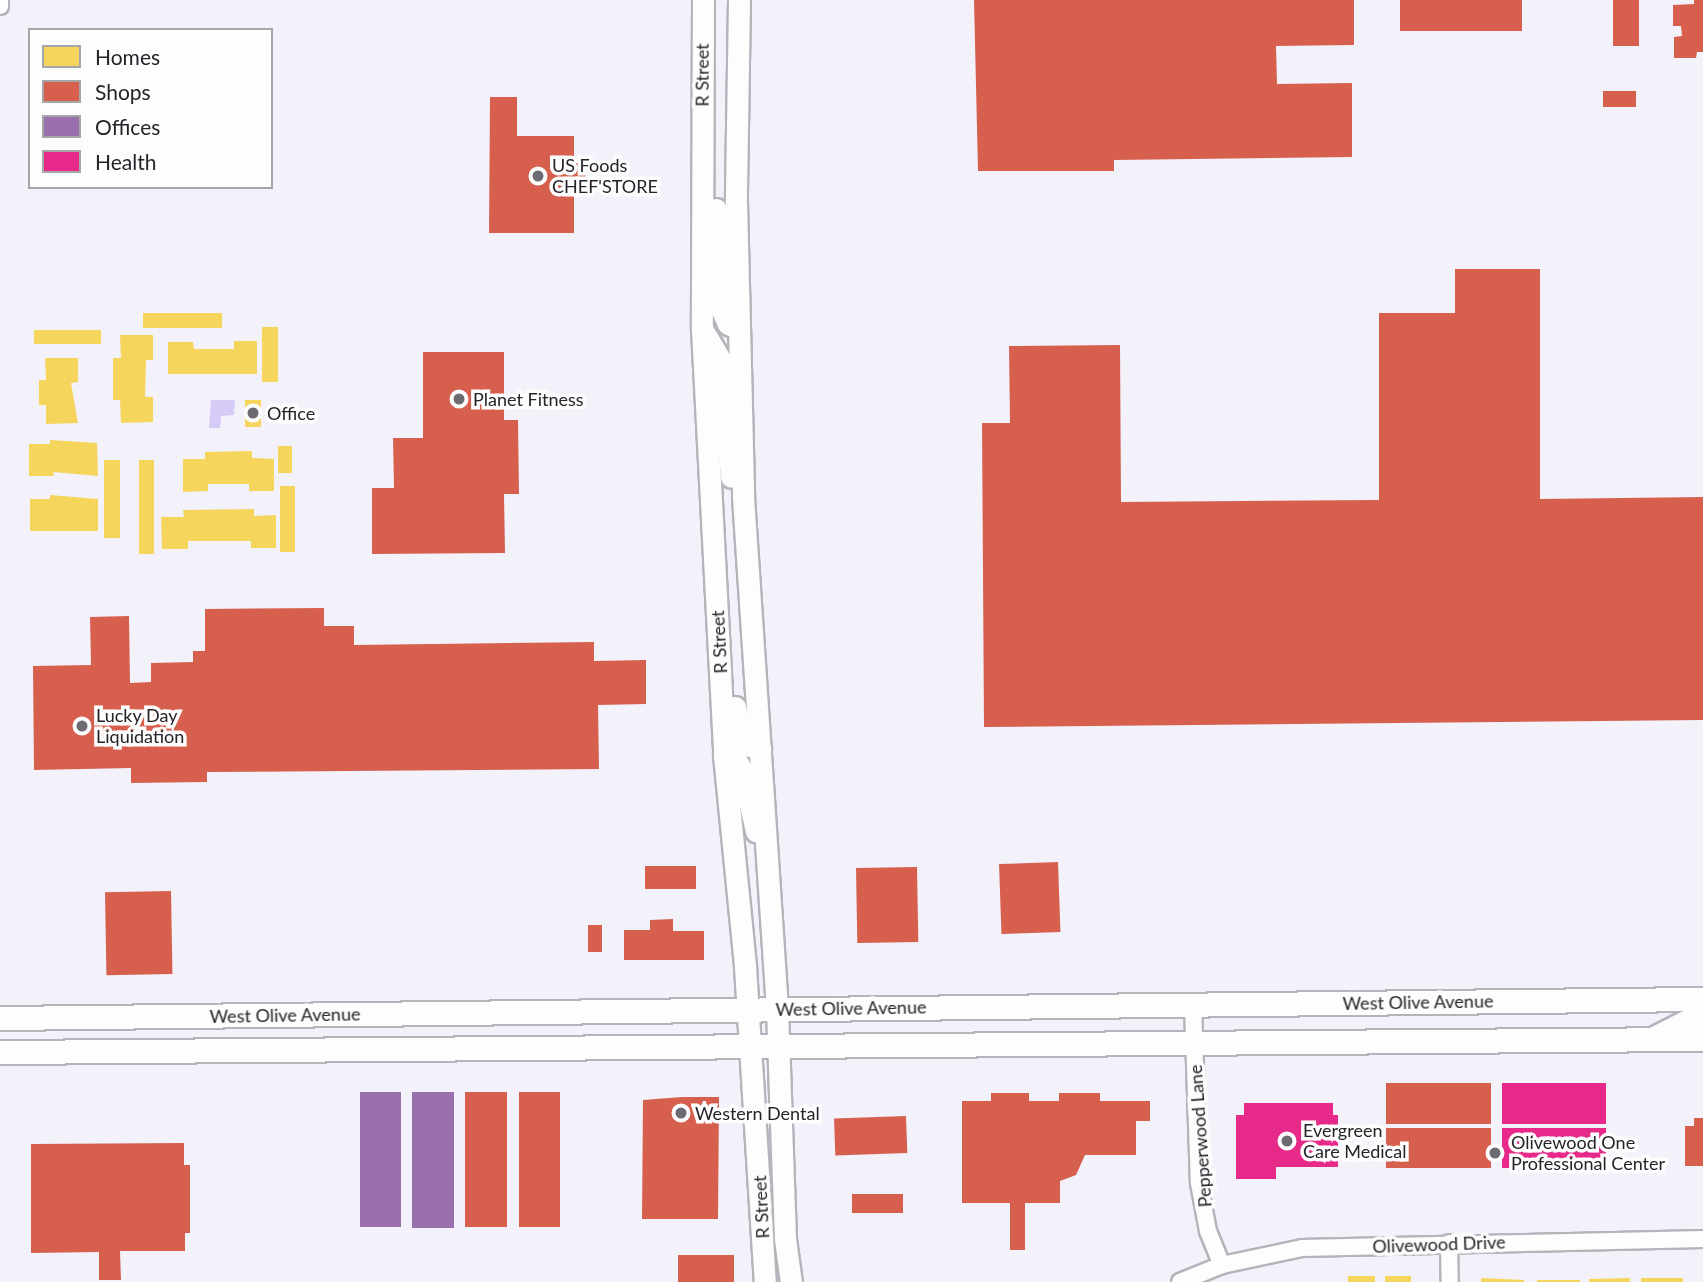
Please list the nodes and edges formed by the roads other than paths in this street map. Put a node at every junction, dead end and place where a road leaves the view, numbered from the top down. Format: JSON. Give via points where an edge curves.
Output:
{"nodes":[{"id":1,"x":0,"y":0,"type":"edge"},
{"id":2,"x":702,"y":0,"type":"edge"},
{"id":3,"x":739,"y":0,"type":"edge"},
{"id":4,"x":0,"y":6,"type":"edge"},
{"id":5,"x":702,"y":182,"type":"junction"},
{"id":6,"x":738,"y":328,"type":"junction"},
{"id":7,"x":702,"y":329,"type":"junction"},
{"id":8,"x":743,"y":496,"type":"junction"},
{"id":9,"x":718,"y":607,"type":"junction"},
{"id":10,"x":760,"y":749,"type":"junction"},
{"id":11,"x":724,"y":755,"type":"junction"},
{"id":12,"x":765,"y":844,"type":"junction"},
{"id":13,"x":1703,"y":999,"type":"edge"},
{"id":14,"x":1194,"y":1005,"type":"junction"},
{"id":15,"x":777,"y":1009,"type":"junction"},
{"id":16,"x":748,"y":1010,"type":"junction"},
{"id":17,"x":0,"y":1018,"type":"edge"},
{"id":18,"x":1703,"y":1021,"type":"edge"},
{"id":19,"x":1650,"y":1039,"type":"junction"},
{"id":20,"x":1703,"y":1039,"type":"edge"},
{"id":21,"x":1195,"y":1044,"type":"junction"},
{"id":22,"x":776,"y":1047,"type":"junction"},
{"id":23,"x":750,"y":1048,"type":"junction"},
{"id":24,"x":0,"y":1052,"type":"edge"},
{"id":25,"x":1703,"y":1239,"type":"edge"},
{"id":26,"x":1449,"y":1243,"type":"junction"},
{"id":27,"x":763,"y":1252,"type":"junction"},
{"id":28,"x":1222,"y":1265,"type":"junction"},
{"id":29,"x":765,"y":1282,"type":"edge"},
{"id":30,"x":775,"y":1282,"type":"edge"},
{"id":31,"x":791,"y":1282,"type":"edge"},
{"id":32,"x":1180,"y":1282,"type":"edge"},
{"id":33,"x":1450,"y":1282,"type":"edge"}],
"edges":[{"from":1,"to":4,"type":"street"},
{"from":2,"to":5,"type":"street","name":"R Street"},
{"from":3,"to":6,"type":"street","name":"R Street"},
{"from":5,"to":6,"type":"street","via":[[716,207],[721,308],[728,324]]},
{"from":5,"to":7,"type":"street","name":"R Street"},
{"from":6,"to":8,"type":"street","name":"R Street"},
{"from":7,"to":8,"type":"street","via":[[722,362],[728,464],[731,479]]},
{"from":7,"to":9,"type":"street","name":"R Street"},
{"from":8,"to":10,"type":"street","name":"R Street"},
{"from":9,"to":10,"type":"street","via":[[729,627],[737,733],[743,744]]},
{"from":9,"to":11,"type":"street","name":"R Street"},
{"from":10,"to":12,"type":"street","name":"R Street"},
{"from":11,"to":12,"type":"street","via":[[736,760],[742,770],[754,828]]},
{"from":11,"to":16,"type":"street","name":"R Street"},
{"from":12,"to":15,"type":"street","name":"R Street"},
{"from":13,"to":14,"type":"main road","name":"West Olive Avenue"},
{"from":14,"to":15,"type":"main road","name":"West Olive Avenue"},
{"from":14,"to":21,"type":"street","name":"Pepperwood Lane"},
{"from":15,"to":16,"type":"main road","name":"West Olive Avenue"},
{"from":15,"to":22,"type":"street","name":"R Street"},
{"from":16,"to":17,"type":"main road","name":"West Olive Avenue"},
{"from":16,"to":23,"type":"street","name":"R Street"},
{"from":18,"to":19,"type":"main road","via":[[1688,1021]]},
{"from":19,"to":20,"type":"main road","name":"West Olive Avenue"},
{"from":19,"to":21,"type":"main road","name":"West Olive Avenue"},
{"from":21,"to":22,"type":"main road","name":"West Olive Avenue"},
{"from":21,"to":28,"type":"street","name":"Pepperwood Lane","via":[[1199,1183],[1208,1231]]},
{"from":22,"to":23,"type":"main road","name":"West Olive Avenue"},
{"from":22,"to":31,"type":"street","name":"R Street"},
{"from":23,"to":24,"type":"main road","name":"West Olive Avenue"},
{"from":23,"to":27,"type":"street","name":"R Street"},
{"from":25,"to":26,"type":"street","name":"Olivewood Drive"},
{"from":26,"to":28,"type":"street","name":"Olivewood Drive","via":[[1302,1248]]},
{"from":26,"to":33,"type":"street"},
{"from":27,"to":29,"type":"street","name":"R Street"},
{"from":27,"to":30,"type":"street"},
{"from":28,"to":32,"type":"street","name":"Olivewood Drive"}]}
